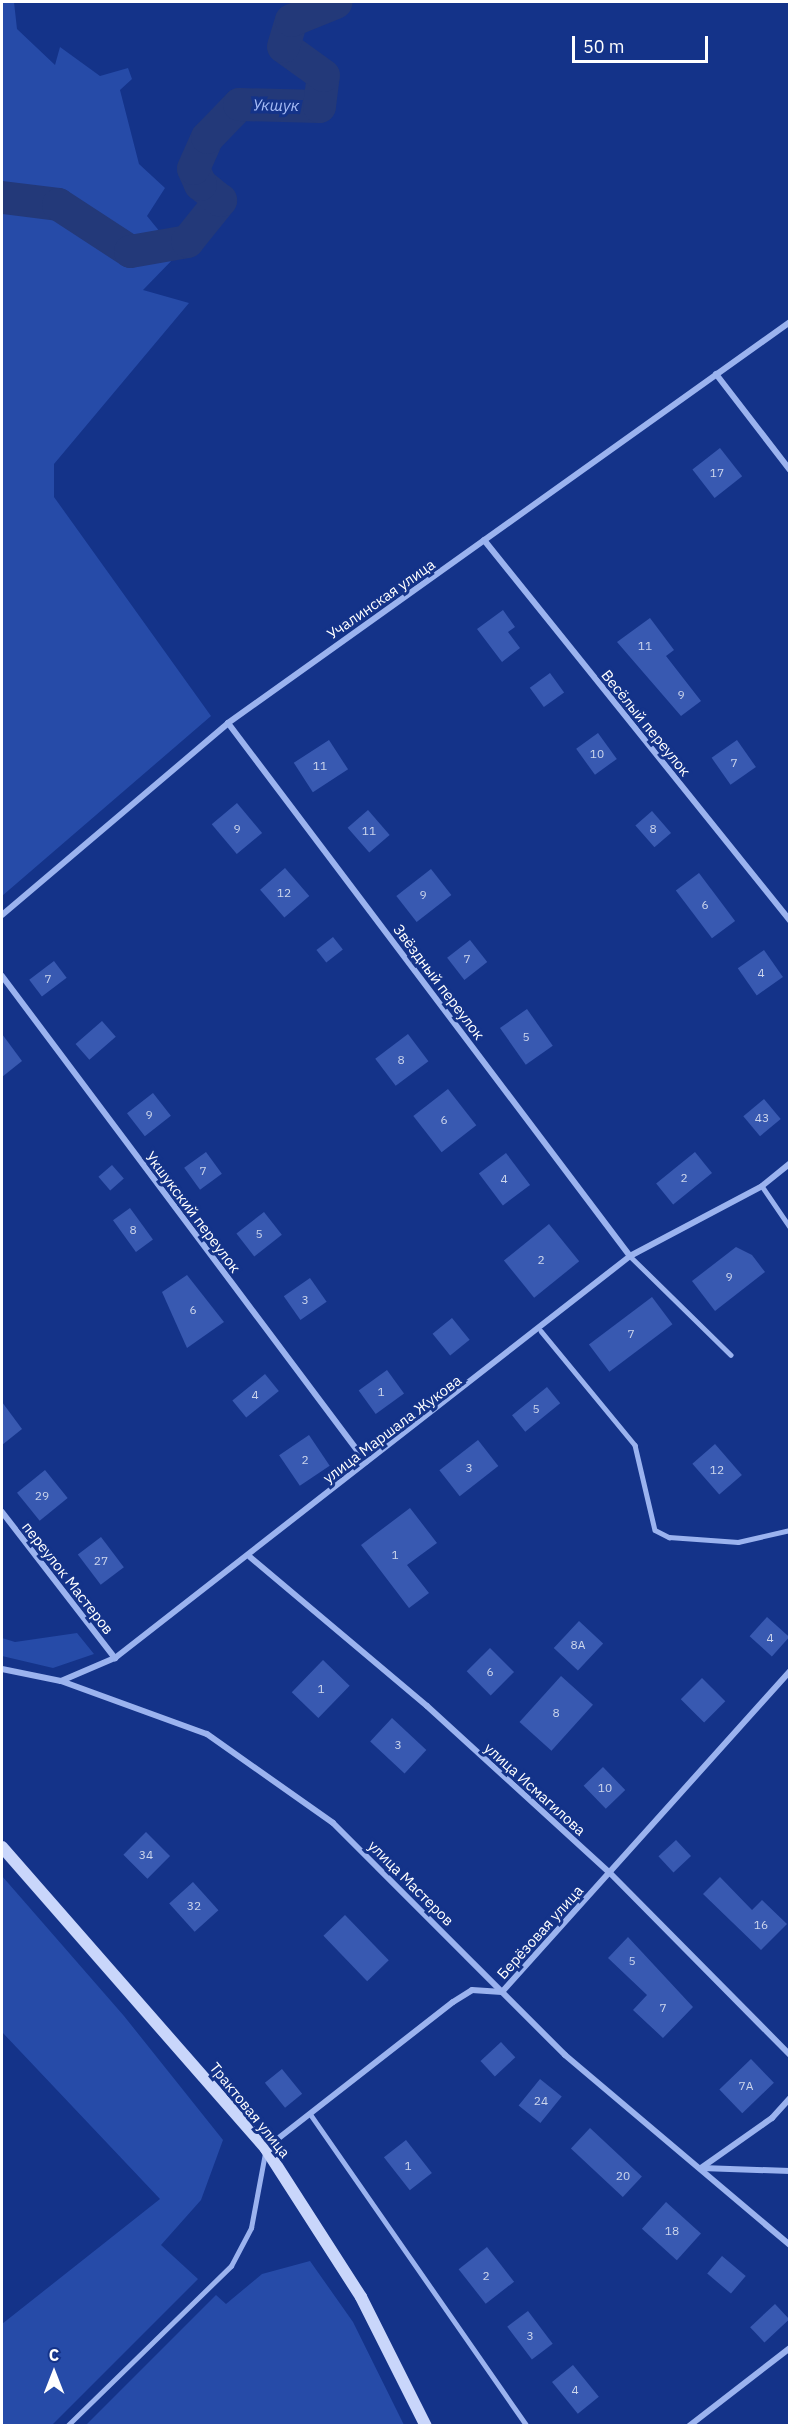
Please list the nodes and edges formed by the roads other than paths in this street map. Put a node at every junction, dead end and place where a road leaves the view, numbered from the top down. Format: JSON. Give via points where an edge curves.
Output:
{"nodes":[{"id":1,"x":789,"y":322,"type":"edge"},
{"id":2,"x":716,"y":374,"type":"junction"},
{"id":3,"x":789,"y":470,"type":"edge"},
{"id":4,"x":484,"y":540,"type":"junction"},
{"id":5,"x":228,"y":723,"type":"junction"},
{"id":6,"x":2,"y":915,"type":"edge"},
{"id":7,"x":789,"y":921,"type":"edge"},
{"id":8,"x":2,"y":976,"type":"edge"},
{"id":9,"x":789,"y":1163,"type":"edge"},
{"id":10,"x":762,"y":1185,"type":"junction"},
{"id":11,"x":789,"y":1227,"type":"edge"},
{"id":12,"x":630,"y":1256,"type":"junction"},
{"id":13,"x":541,"y":1331,"type":"junction"},
{"id":14,"x":730,"y":1355,"type":"dead end"},
{"id":15,"x":366,"y":1462,"type":"junction"},
{"id":16,"x":2,"y":1512,"type":"edge"},
{"id":17,"x":789,"y":1530,"type":"edge"},
{"id":18,"x":250,"y":1557,"type":"junction"},
{"id":19,"x":115,"y":1658,"type":"junction"},
{"id":20,"x":2,"y":1669,"type":"edge"},
{"id":21,"x":789,"y":1671,"type":"edge"},
{"id":22,"x":61,"y":1681,"type":"junction"},
{"id":23,"x":2,"y":1847,"type":"edge"},
{"id":24,"x":610,"y":1873,"type":"junction"},
{"id":25,"x":502,"y":1992,"type":"junction"},
{"id":26,"x":789,"y":2055,"type":"edge"},
{"id":27,"x":789,"y":2098,"type":"edge"},
{"id":28,"x":311,"y":2115,"type":"junction"},
{"id":29,"x":266,"y":2149,"type":"junction"},
{"id":30,"x":701,"y":2168,"type":"junction"},
{"id":31,"x":789,"y":2171,"type":"edge"},
{"id":32,"x":789,"y":2245,"type":"edge"},
{"id":33,"x":789,"y":2348,"type":"edge"},
{"id":34,"x":67,"y":2426,"type":"edge"},
{"id":35,"x":426,"y":2426,"type":"edge"},
{"id":36,"x":528,"y":2426,"type":"edge"},
{"id":37,"x":689,"y":2426,"type":"edge"}],
"edges":[{"from":1,"to":2,"type":"street","name":"Учалинская улица"},
{"from":2,"to":3,"type":"street"},
{"from":2,"to":4,"type":"street","name":"Учалинская улица"},
{"from":4,"to":5,"type":"street","name":"Учалинская улица"},
{"from":4,"to":7,"type":"street","name":"Весёлый переулок"},
{"from":5,"to":6,"type":"street","name":"Учалинская улица"},
{"from":5,"to":12,"type":"street","name":"Звёздный переулок"},
{"from":8,"to":15,"type":"street","name":"Укшукский переулок"},
{"from":9,"to":10,"type":"street","name":"улица Маршала Жукова"},
{"from":10,"to":11,"type":"lane"},
{"from":10,"to":12,"type":"street","name":"улица Маршала Жукова"},
{"from":12,"to":13,"type":"street","name":"улица Маршала Жукова"},
{"from":12,"to":14,"type":"lane"},
{"from":13,"to":15,"type":"street","name":"улица Маршала Жукова"},
{"from":13,"to":17,"type":"lane","via":[[635,1445],[655,1530],[669,1537],[738,1542]]},
{"from":15,"to":18,"type":"street","name":"улица Маршала Жукова"},
{"from":16,"to":19,"type":"street","name":"переулок Мастеров"},
{"from":18,"to":19,"type":"street","name":"улица Маршала Жукова"},
{"from":18,"to":24,"type":"street","name":"улица Исмагилова","via":[[427,1706]]},
{"from":19,"to":22,"type":"street","name":"улица Маршала Жукова"},
{"from":20,"to":22,"type":"street"},
{"from":21,"to":24,"type":"street","name":"Берёзовая улица"},
{"from":22,"to":25,"type":"street","name":"улица Мастеров","via":[[207,1734],[265,1770],[333,1823]]},
{"from":23,"to":29,"type":"main road","name":"Трактовая улица"},
{"from":24,"to":25,"type":"street","name":"Берёзовая улица"},
{"from":24,"to":26,"type":"street","name":"улица Исмагилова"},
{"from":25,"to":28,"type":"street","name":"Берёзовая улица","via":[[472,1990],[453,2002]]},
{"from":25,"to":30,"type":"street","name":"улица Мастеров","via":[[565,2055]]},
{"from":27,"to":30,"type":"street","via":[[772,2118]]},
{"from":28,"to":29,"type":"street","name":"Берёзовая улица"},
{"from":28,"to":36,"type":"lane"},
{"from":29,"to":34,"type":"lane","via":[[251,2228],[231,2266]]},
{"from":29,"to":35,"type":"main road","name":"Трактовая улица","via":[[361,2296]]},
{"from":30,"to":31,"type":"street"},
{"from":30,"to":32,"type":"street"},
{"from":33,"to":37,"type":"street"}]}
